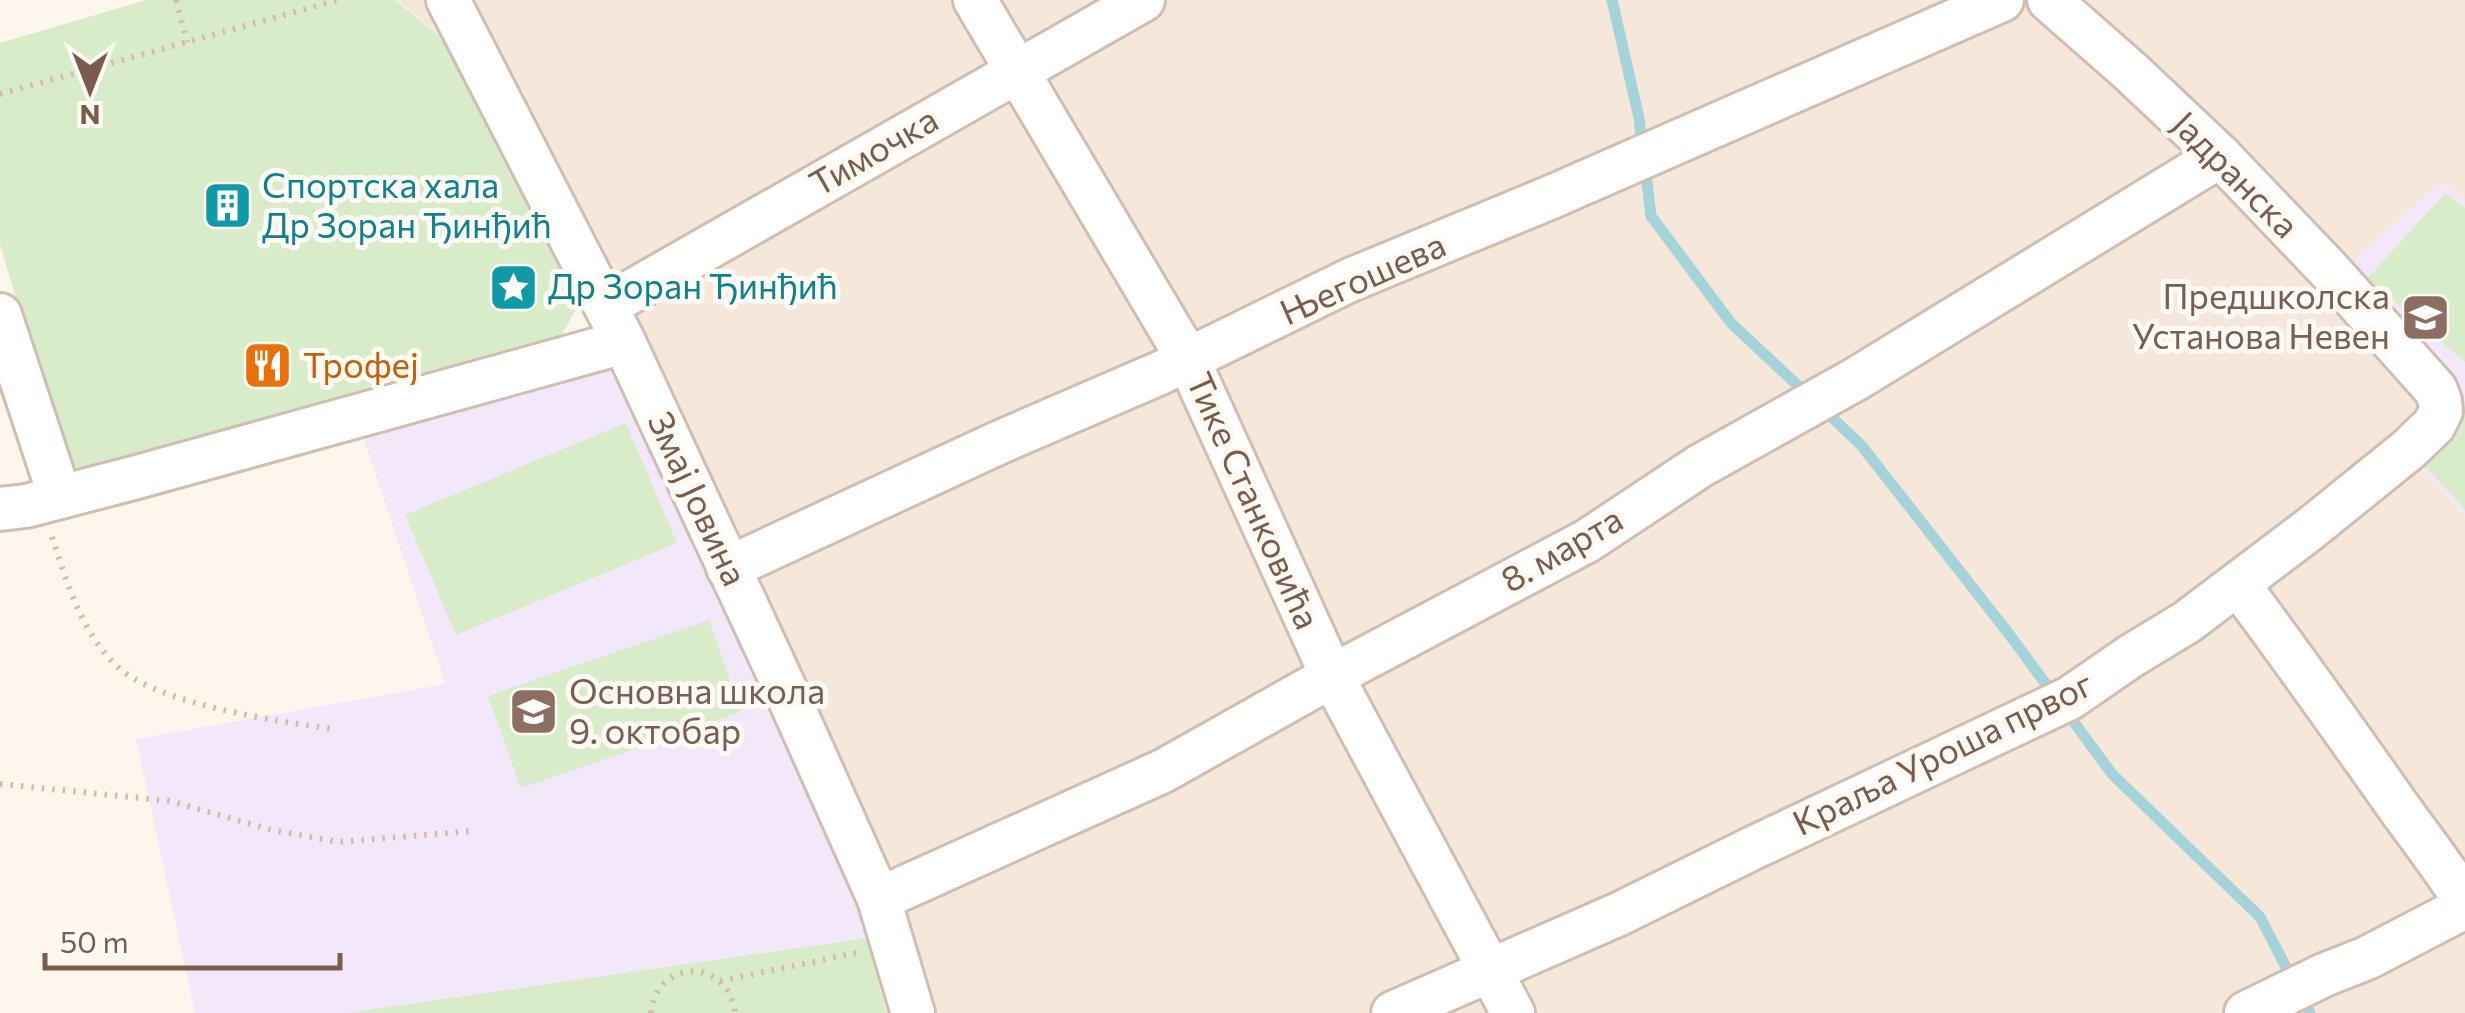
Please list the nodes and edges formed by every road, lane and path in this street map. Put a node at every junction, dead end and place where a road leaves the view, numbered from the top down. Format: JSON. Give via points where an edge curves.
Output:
{"nodes":[{"id":1,"x":176,"y":0,"type":"edge"},
{"id":2,"x":338,"y":0,"type":"edge"},
{"id":3,"x":448,"y":0,"type":"edge"},
{"id":4,"x":975,"y":0,"type":"edge"},
{"id":5,"x":1144,"y":0,"type":"edge"},
{"id":6,"x":2002,"y":0,"type":"edge"},
{"id":7,"x":2049,"y":0,"type":"edge"},
{"id":8,"x":187,"y":42,"type":"junction"},
{"id":9,"x":1016,"y":71,"type":"junction"},
{"id":10,"x":0,"y":94,"type":"edge"},
{"id":11,"x":2220,"y":156,"type":"junction"},
{"id":12,"x":0,"y":315,"type":"edge"},
{"id":13,"x":615,"y":324,"type":"junction"},
{"id":14,"x":1188,"y":358,"type":"junction"},
{"id":15,"x":2441,"y":412,"type":"joint"},
{"id":16,"x":34,"y":503,"type":"edge"},
{"id":17,"x":728,"y":568,"type":"junction"},
{"id":18,"x":2238,"y":584,"type":"junction"},
{"id":19,"x":1332,"y":676,"type":"junction"},
{"id":20,"x":333,"y":730,"type":"dead end"},
{"id":21,"x":0,"y":784,"type":"edge"},
{"id":22,"x":472,"y":831,"type":"dead end"},
{"id":23,"x":879,"y":899,"type":"junction"},
{"id":24,"x":2465,"y":904,"type":"edge"},
{"id":25,"x":893,"y":943,"type":"junction"},
{"id":26,"x":1492,"y":971,"type":"junction"},
{"id":27,"x":720,"y":981,"type":"junction"},
{"id":28,"x":2259,"y":1006,"type":"edge"},
{"id":29,"x":651,"y":1013,"type":"edge"},
{"id":30,"x":735,"y":1013,"type":"edge"},
{"id":31,"x":914,"y":1013,"type":"edge"},
{"id":32,"x":1393,"y":1013,"type":"edge"},
{"id":33,"x":1512,"y":1013,"type":"edge"}],
"edges":[{"from":1,"to":8,"type":"path"},
{"from":2,"to":8,"type":"path"},
{"from":3,"to":13,"type":"street","name":"Змај Јовина"},
{"from":4,"to":9,"type":"street","name":"Тике Станковића"},
{"from":5,"to":9,"type":"street","name":"Тимочка"},
{"from":6,"to":14,"type":"street","name":"Његошева","via":[[1350,280]]},
{"from":7,"to":11,"type":"street","name":"Јадранска"},
{"from":8,"to":10,"type":"path"},
{"from":9,"to":13,"type":"street","name":"Тимочка"},
{"from":9,"to":14,"type":"street","name":"Тике Станковића"},
{"from":11,"to":15,"type":"street","name":"Јадранска","via":[[2428,380]]},
{"from":11,"to":19,"type":"street","name":"8. марта","via":[[1586,541]]},
{"from":12,"to":16,"type":"street"},
{"from":13,"to":16,"type":"street","name":"Тимочка"},
{"from":13,"to":17,"type":"street","name":"Змај Јовина"},
{"from":14,"to":17,"type":"street","name":"Његошева"},
{"from":14,"to":19,"type":"street","name":"Тике Станковића"},
{"from":15,"to":18,"type":"street","name":"Краља Уроша првог","via":[[2409,449]]},
{"from":16,"to":20,"type":"path","via":[[74,602],[119,668],[192,702]]},
{"from":17,"to":23,"type":"street","name":"Змај Јовина"},
{"from":18,"to":24,"type":"street"},
{"from":18,"to":26,"type":"street","name":"Краља Уроша првог","via":[[2052,706]]},
{"from":19,"to":23,"type":"street","name":"8. марта","via":[[1163,770]]},
{"from":19,"to":26,"type":"street","name":"Тике Станковића"},
{"from":21,"to":22,"type":"path","via":[[170,801],[338,842]]},
{"from":23,"to":25,"type":"street","name":"Змај Јовина"},
{"from":24,"to":28,"type":"street"},
{"from":25,"to":27,"type":"path"},
{"from":25,"to":31,"type":"street","name":"Змај Јовина"},
{"from":26,"to":32,"type":"street","name":"Краља Уроша првог"},
{"from":26,"to":33,"type":"street","name":"Тике Станковића"},
{"from":27,"to":29,"type":"path","via":[[696,971],[671,977],[654,996]]},
{"from":27,"to":30,"type":"path"}]}
